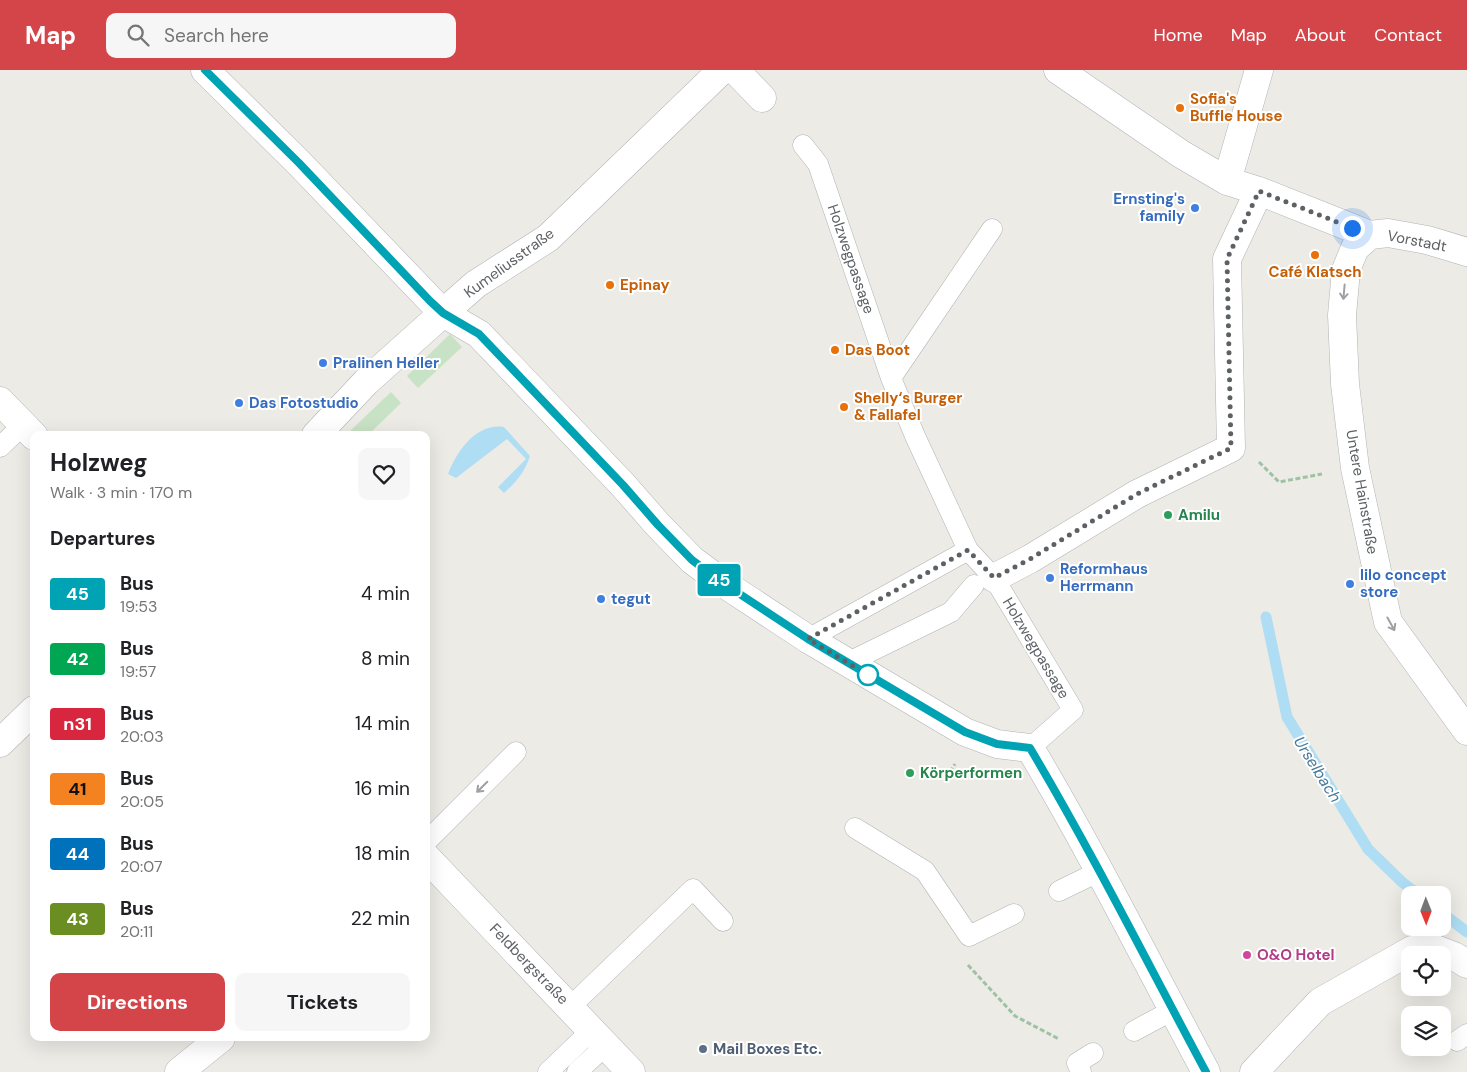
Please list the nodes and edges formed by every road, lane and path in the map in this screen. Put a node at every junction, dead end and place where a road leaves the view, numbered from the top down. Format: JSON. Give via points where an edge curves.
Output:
{"nodes":[{"id":1,"x":205,"y":70,"type":"edge"},
{"id":2,"x":722,"y":70,"type":"edge"},
{"id":3,"x":734,"y":70,"type":"edge"},
{"id":4,"x":1058,"y":70,"type":"edge"},
{"id":5,"x":1259,"y":70,"type":"edge"},
{"id":6,"x":762,"y":98,"type":"dead end"},
{"id":7,"x":803,"y":145,"type":"dead end"},
{"id":8,"x":1227,"y":181,"type":"junction"},
{"id":9,"x":1259,"y":191,"type":"junction"},
{"id":10,"x":992,"y":229,"type":"dead end"},
{"id":11,"x":1370,"y":235,"type":"junction"},
{"id":12,"x":1467,"y":252,"type":"edge"},
{"id":13,"x":443,"y":313,"type":"junction"},
{"id":14,"x":892,"y":378,"type":"junction"},
{"id":15,"x":0,"y":401,"type":"edge"},
{"id":16,"x":29,"y":430,"type":"edge"},
{"id":17,"x":320,"y":431,"type":"edge"},
{"id":18,"x":0,"y":447,"type":"edge"},
{"id":19,"x":1231,"y":448,"type":"junction"},
{"id":20,"x":1355,"y":468,"type":"junction"},
{"id":21,"x":968,"y":550,"type":"junction"},
{"id":22,"x":984,"y":581,"type":"junction"},
{"id":23,"x":808,"y":639,"type":"junction"},
{"id":24,"x":847,"y":663,"type":"junction"},
{"id":25,"x":30,"y":714,"type":"edge"},
{"id":26,"x":1467,"y":731,"type":"edge"},
{"id":27,"x":0,"y":743,"type":"edge"},
{"id":28,"x":1030,"y":748,"type":"junction"},
{"id":29,"x":516,"y":752,"type":"dead end"},
{"id":30,"x":955,"y":763,"type":"dead end"},
{"id":31,"x":950,"y":772,"type":"dead end"},
{"id":32,"x":855,"y":828,"type":"dead end"},
{"id":33,"x":430,"y":856,"type":"edge"},
{"id":34,"x":430,"y":860,"type":"edge"},
{"id":35,"x":1100,"y":871,"type":"junction"},
{"id":36,"x":1059,"y":891,"type":"dead end"},
{"id":37,"x":1014,"y":914,"type":"dead end"},
{"id":38,"x":723,"y":921,"type":"dead end"},
{"id":39,"x":969,"y":936,"type":"junction"},
{"id":40,"x":1467,"y":964,"type":"edge"},
{"id":41,"x":570,"y":1007,"type":"junction"},
{"id":42,"x":1173,"y":1010,"type":"junction"},
{"id":43,"x":1134,"y":1031,"type":"dead end"},
{"id":44,"x":599,"y":1038,"type":"junction"},
{"id":45,"x":217,"y":1041,"type":"edge"},
{"id":46,"x":1084,"y":1063,"type":"edge"},
{"id":47,"x":179,"y":1072,"type":"edge"},
{"id":48,"x":548,"y":1072,"type":"edge"},
{"id":49,"x":577,"y":1072,"type":"edge"},
{"id":50,"x":631,"y":1072,"type":"edge"},
{"id":51,"x":1206,"y":1072,"type":"edge"},
{"id":52,"x":1254,"y":1072,"type":"edge"}],
"edges":[{"from":1,"to":13,"type":"street"},
{"from":2,"to":13,"type":"street","name":"Kumeliusstraße","via":[[548,238],[476,284]]},
{"from":3,"to":6,"type":"street"},
{"from":4,"to":8,"type":"street","name":"Vorstadt","via":[[1181,154]]},
{"from":5,"to":8,"type":"street"},
{"from":7,"to":14,"type":"lane","name":"Holzwegpassage","via":[[818,164]]},
{"from":8,"to":9,"type":"street","name":"Vorstadt"},
{"from":9,"to":11,"type":"street","name":"Vorstadt"},
{"from":9,"to":19,"type":"street","via":[[1227,259]]},
{"from":10,"to":14,"type":"lane"},
{"from":11,"to":12,"type":"street","name":"Vorstadt","via":[[1388,233]]},
{"from":11,"to":20,"type":"street","name":"Untere Hainstraße","one_way":true,"via":[[1355,248],[1346,270],[1342,314],[1345,384]]},
{"from":13,"to":17,"type":"street","name":"Kumeliusstraße","via":[[366,382]]},
{"from":13,"to":23,"type":"street","via":[[479,334],[692,560]]},
{"from":14,"to":21,"type":"lane","name":"Holzwegpassage"},
{"from":15,"to":16,"type":"street"},
{"from":16,"to":18,"type":"lane"},
{"from":19,"to":20,"type":"path","via":[[1250,453],[1279,482]]},
{"from":19,"to":22,"type":"street","via":[[1137,494],[1030,559]]},
{"from":20,"to":26,"type":"street","name":"Untere Hainstraße","one_way":true,"via":[[1388,622]]},
{"from":21,"to":22,"type":"lane","name":"Holzwegpassage"},
{"from":21,"to":23,"type":"lane"},
{"from":22,"to":24,"type":"lane","via":[[951,612]]},
{"from":22,"to":28,"type":"lane","name":"Holzwegpassage","via":[[1073,710]]},
{"from":23,"to":24,"type":"street"},
{"from":24,"to":28,"type":"street","via":[[965,732],[997,744]]},
{"from":25,"to":27,"type":"street"},
{"from":28,"to":35,"type":"street"},
{"from":29,"to":33,"type":"lane","one_way":true},
{"from":30,"to":31,"type":"path"},
{"from":32,"to":39,"type":"lane","via":[[925,871]]},
{"from":34,"to":41,"type":"street","name":"Feldbergstraße"},
{"from":35,"to":36,"type":"lane"},
{"from":35,"to":42,"type":"street"},
{"from":37,"to":39,"type":"lane"},
{"from":38,"to":41,"type":"lane","via":[[693,889]]},
{"from":39,"to":46,"type":"path","via":[[959,956],[1015,1016],[1064,1042]]},
{"from":40,"to":52,"type":"street","via":[[1433,948],[1412,950],[1320,1002]]},
{"from":41,"to":44,"type":"street","name":"Feldbergstraße"},
{"from":42,"to":43,"type":"lane"},
{"from":42,"to":51,"type":"street"},
{"from":44,"to":48,"type":"lane"},
{"from":44,"to":49,"type":"lane"},
{"from":44,"to":50,"type":"street","name":"Feldbergstraße"},
{"from":45,"to":47,"type":"street"}]}
